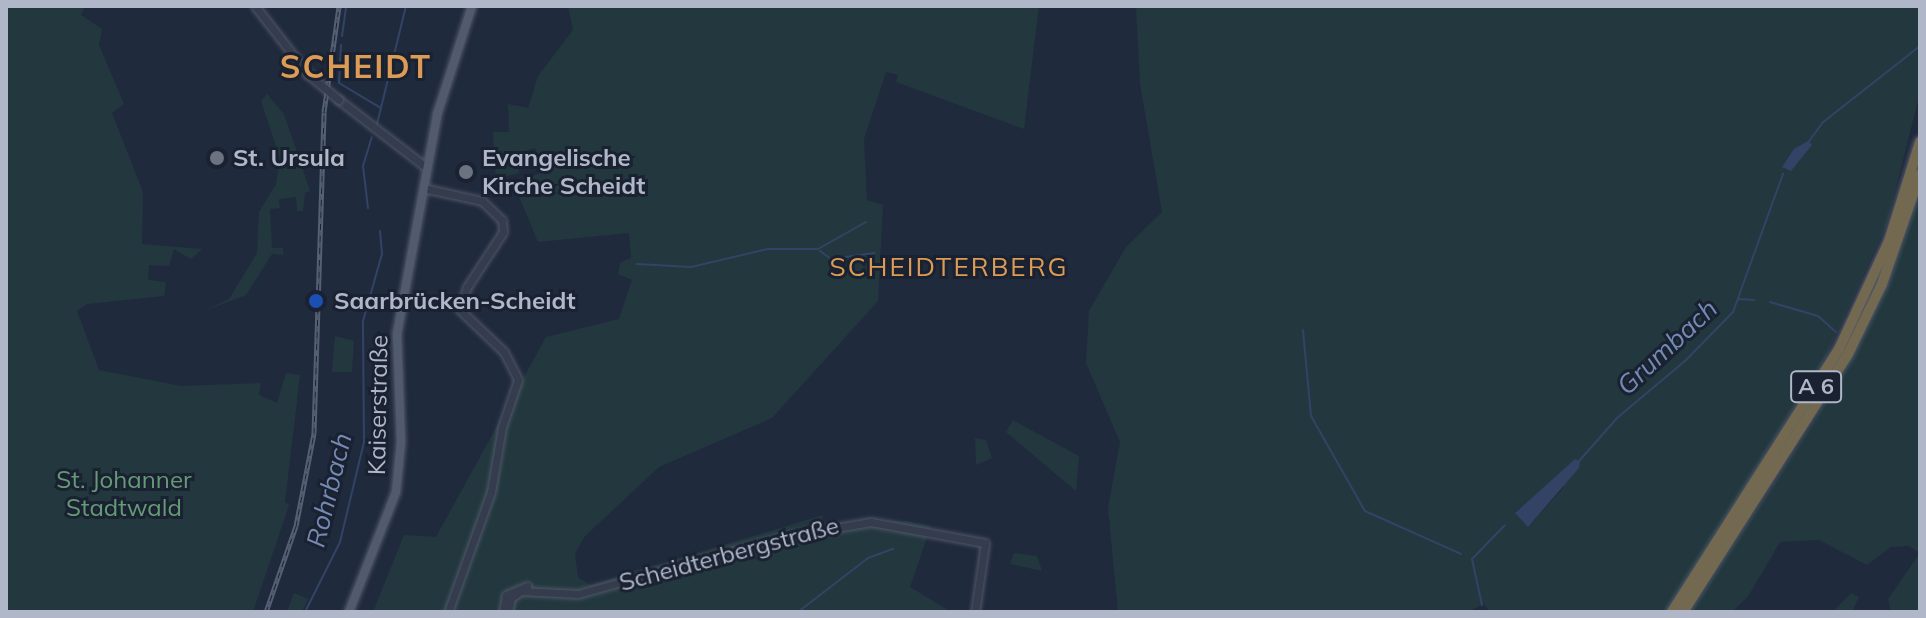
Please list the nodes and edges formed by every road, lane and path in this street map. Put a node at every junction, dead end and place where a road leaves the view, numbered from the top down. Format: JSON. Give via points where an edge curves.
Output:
{"nodes":[{"id":1,"x":255,"y":6,"type":"edge"},
{"id":2,"x":472,"y":6,"type":"edge"},
{"id":3,"x":1920,"y":142,"type":"edge"},
{"id":4,"x":427,"y":168,"type":"junction"},
{"id":5,"x":1920,"y":174,"type":"edge"},
{"id":6,"x":423,"y":188,"type":"junction"},
{"id":7,"x":349,"y":612,"type":"edge"},
{"id":8,"x":448,"y":612,"type":"edge"},
{"id":9,"x":506,"y":612,"type":"edge"},
{"id":10,"x":975,"y":612,"type":"edge"},
{"id":11,"x":1672,"y":612,"type":"edge"},
{"id":12,"x":1683,"y":612,"type":"edge"}],
"edges":[{"from":1,"to":4,"type":"street","bridge":true,"via":[[308,74]]},
{"from":2,"to":4,"type":"main road","name":"Kaiserstraße","via":[[444,90]]},
{"from":3,"to":11,"type":"highway","number":"A 6","via":[[1889,241],[1844,340]]},
{"from":4,"to":6,"type":"main road","name":"Kaiserstraße"},
{"from":5,"to":12,"type":"highway","number":"A 6","via":[[1882,284],[1848,354]]},
{"from":6,"to":7,"type":"main road","name":"Kaiserstraße","via":[[397,334],[397,483],[384,530]]},
{"from":6,"to":8,"type":"street","via":[[482,201],[502,220],[503,232],[467,287],[460,310],[504,352],[518,380],[502,427],[491,492]]},
{"from":9,"to":10,"type":"street","name":"Scheidterbergstraße","via":[[511,598],[521,591],[564,595],[844,523],[933,531],[985,544]]}]}
